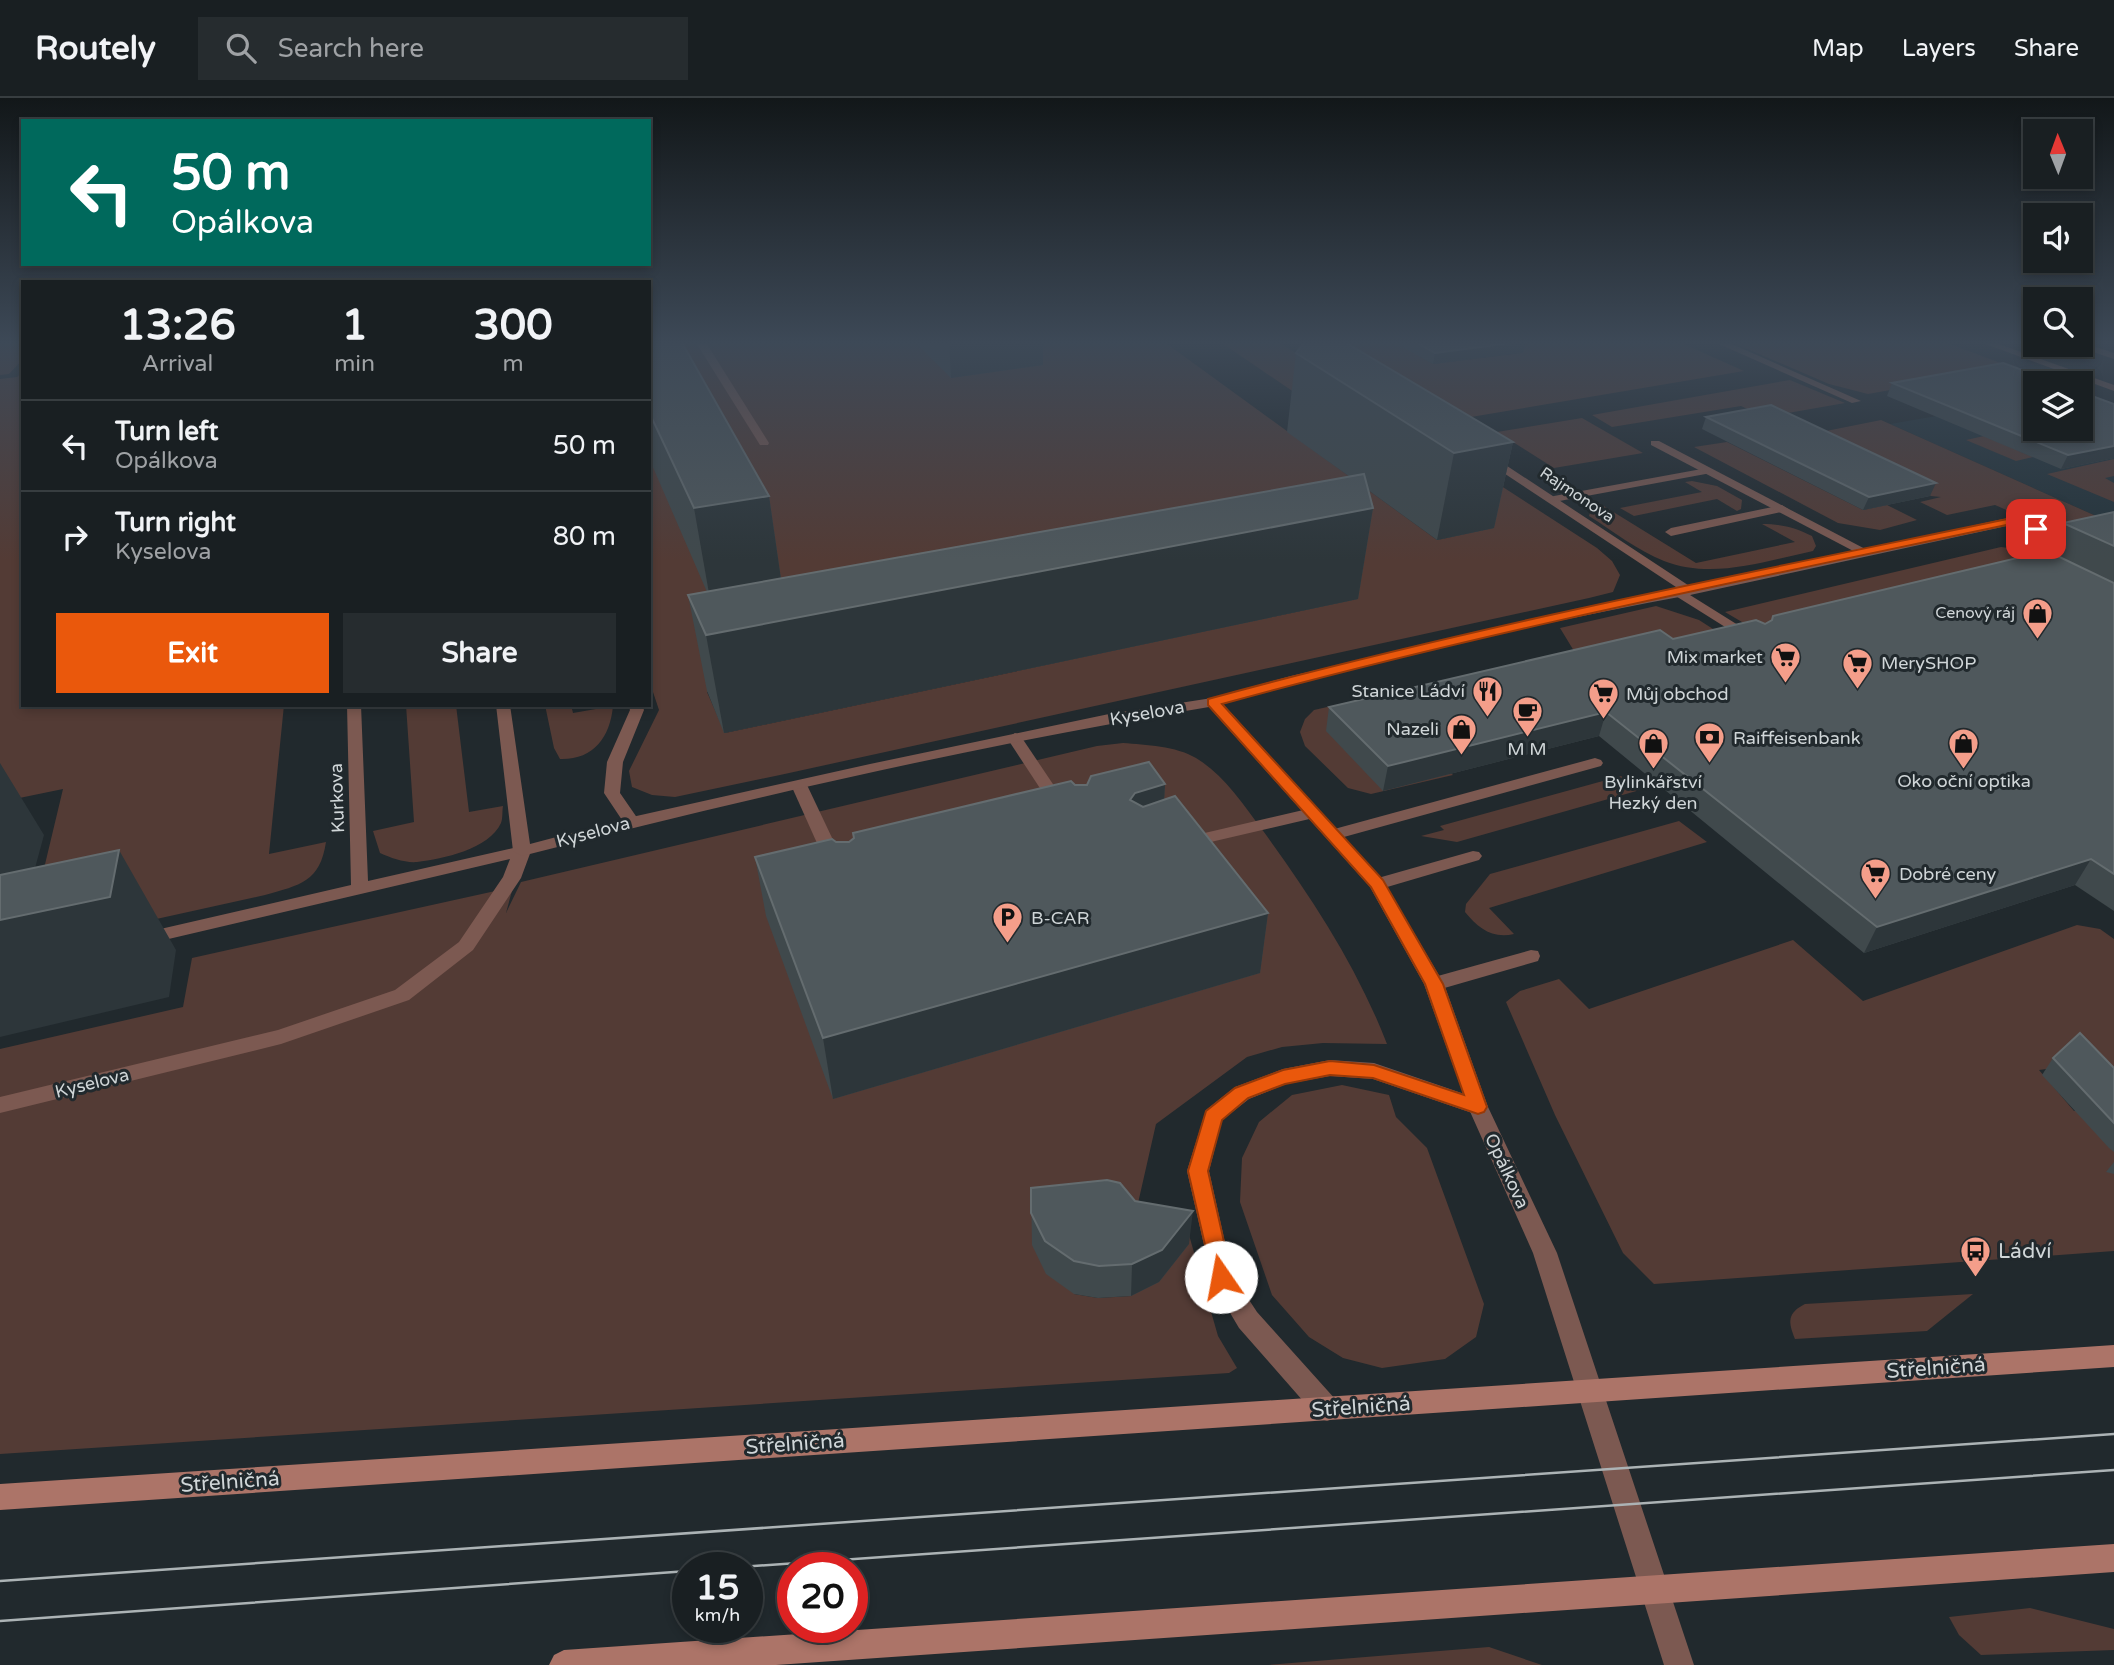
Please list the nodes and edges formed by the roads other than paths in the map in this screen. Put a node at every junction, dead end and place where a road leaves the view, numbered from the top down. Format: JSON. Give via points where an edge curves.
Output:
{"nodes":[{"id":1,"x":746,"y":414,"type":"edge"},
{"id":2,"x":764,"y":443,"type":"dead end"},
{"id":3,"x":1655,"y":443,"type":"dead end"},
{"id":4,"x":1478,"y":452,"type":"edge"},
{"id":5,"x":1707,"y":471,"type":"junction"},
{"id":6,"x":1554,"y":499,"type":"junction"},
{"id":7,"x":1782,"y":509,"type":"junction"},
{"id":8,"x":1671,"y":532,"type":"dead end"},
{"id":9,"x":2056,"y":537,"type":"dead end"},
{"id":10,"x":1865,"y":552,"type":"junction"},
{"id":11,"x":1684,"y":592,"type":"junction"},
{"id":12,"x":1755,"y":641,"type":"edge"},
{"id":13,"x":1213,"y":702,"type":"junction"},
{"id":14,"x":354,"y":707,"type":"edge"},
{"id":15,"x":503,"y":707,"type":"edge"},
{"id":16,"x":635,"y":707,"type":"edge"},
{"id":17,"x":1015,"y":738,"type":"junction"},
{"id":18,"x":1595,"y":763,"type":"dead end"},
{"id":19,"x":799,"y":785,"type":"junction"},
{"id":20,"x":1312,"y":813,"type":"junction"},
{"id":21,"x":1066,"y":816,"type":"edge"},
{"id":22,"x":632,"y":822,"type":"junction"},
{"id":23,"x":1333,"y":835,"type":"junction"},
{"id":24,"x":1166,"y":848,"type":"edge"},
{"id":25,"x":522,"y":851,"type":"junction"},
{"id":26,"x":1474,"y":856,"type":"dead end"},
{"id":27,"x":844,"y":883,"type":"edge"},
{"id":28,"x":1377,"y":884,"type":"junction"},
{"id":29,"x":360,"y":889,"type":"junction"},
{"id":30,"x":131,"y":942,"type":"dead end"},
{"id":31,"x":1531,"y":956,"type":"dead end"},
{"id":32,"x":1434,"y":984,"type":"junction"},
{"id":33,"x":0,"y":1105,"type":"edge"},
{"id":34,"x":1478,"y":1107,"type":"junction"},
{"id":35,"x":2114,"y":1356,"type":"edge"},
{"id":36,"x":1591,"y":1392,"type":"junction"},
{"id":37,"x":1327,"y":1409,"type":"junction"},
{"id":38,"x":0,"y":1497,"type":"edge"},
{"id":39,"x":2114,"y":1558,"type":"edge"},
{"id":40,"x":1655,"y":1590,"type":"junction"},
{"id":41,"x":564,"y":1665,"type":"edge"},
{"id":42,"x":1679,"y":1665,"type":"edge"}],
"edges":[{"from":1,"to":2,"type":"street"},
{"from":3,"to":5,"type":"street"},
{"from":4,"to":6,"type":"street","name":"Rajmonova"},
{"from":5,"to":6,"type":"street"},
{"from":5,"to":7,"type":"street"},
{"from":6,"to":11,"type":"street","name":"Rajmonova"},
{"from":7,"to":8,"type":"street"},
{"from":7,"to":10,"type":"street"},
{"from":9,"to":10,"type":"street","name":"Kyselova","via":[[2017,520]]},
{"from":10,"to":11,"type":"street","name":"Kyselova"},
{"from":11,"to":12,"type":"street","name":"Rajmonova"},
{"from":11,"to":13,"type":"street","name":"Kyselova","via":[[1291,680]]},
{"from":13,"to":17,"type":"street","name":"Kyselova"},
{"from":13,"to":20,"type":"street","name":"Opálkova"},
{"from":14,"to":29,"type":"street","name":"Kurkova"},
{"from":15,"to":25,"type":"street"},
{"from":16,"to":22,"type":"street","via":[[615,762],[612,793]]},
{"from":17,"to":19,"type":"street","name":"Kyselova"},
{"from":17,"to":21,"type":"street"},
{"from":18,"to":23,"type":"street"},
{"from":19,"to":22,"type":"street","name":"Kyselova"},
{"from":19,"to":27,"type":"street"},
{"from":20,"to":23,"type":"street","name":"Opálkova"},
{"from":20,"to":24,"type":"street"},
{"from":22,"to":25,"type":"street","name":"Kyselova"},
{"from":23,"to":28,"type":"street","name":"Opálkova"},
{"from":25,"to":29,"type":"street","name":"Kyselova"},
{"from":25,"to":33,"type":"street","name":"Kyselova","via":[[512,878],[466,946],[402,995],[281,1037]]},
{"from":26,"to":28,"type":"street"},
{"from":28,"to":32,"type":"street","name":"Opálkova"},
{"from":29,"to":30,"type":"street","name":"Kyselova"},
{"from":31,"to":32,"type":"street"},
{"from":32,"to":34,"type":"street","name":"Opálkova"},
{"from":34,"to":36,"type":"street","name":"Opálkova","via":[[1545,1253]]},
{"from":34,"to":37,"type":"street","via":[[1374,1072],[1330,1068],[1283,1077],[1242,1093],[1213,1116],[1198,1171],[1221,1277],[1248,1320]]},
{"from":35,"to":36,"type":"main road","name":"Střelničná"},
{"from":36,"to":37,"type":"main road","name":"Střelničná"},
{"from":36,"to":40,"type":"street"},
{"from":37,"to":38,"type":"main road","name":"Střelničná"},
{"from":39,"to":40,"type":"main road"},
{"from":40,"to":41,"type":"main road"},
{"from":40,"to":42,"type":"street"}]}
